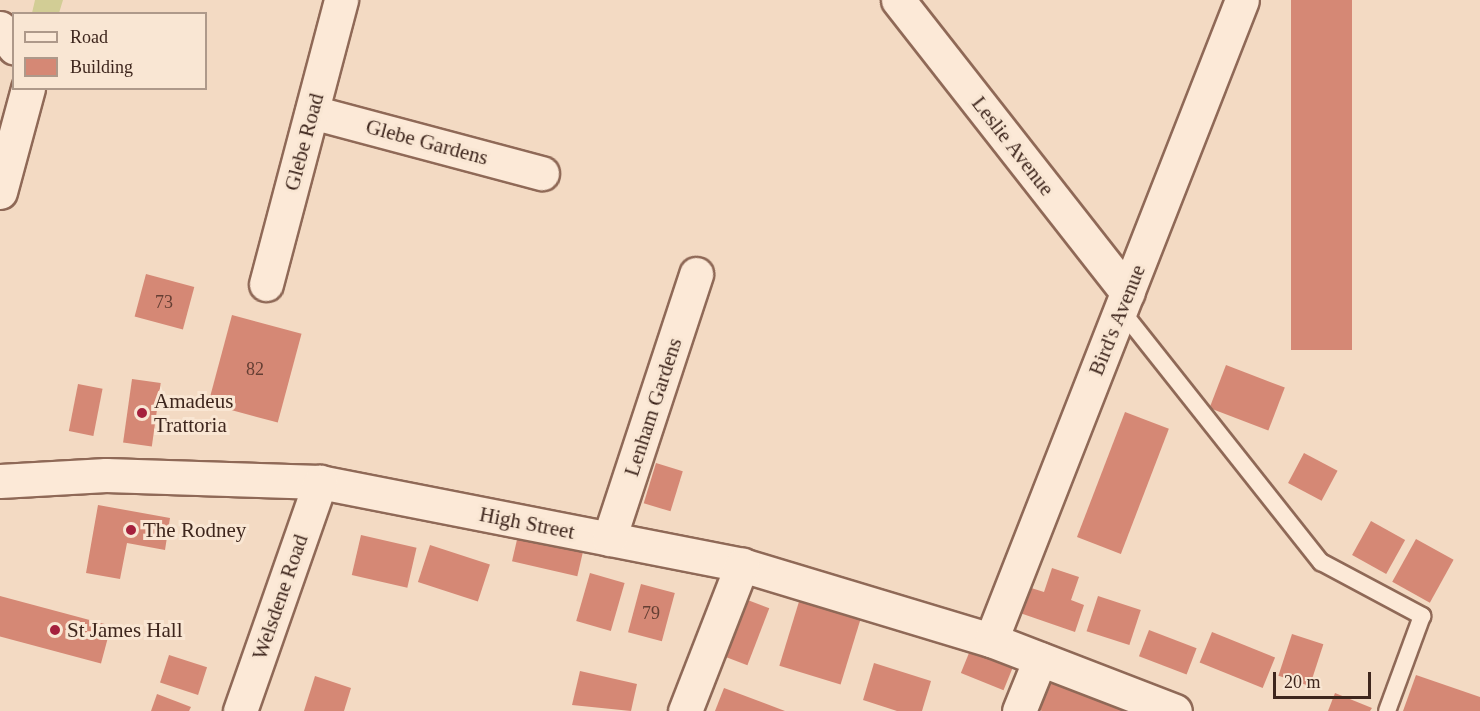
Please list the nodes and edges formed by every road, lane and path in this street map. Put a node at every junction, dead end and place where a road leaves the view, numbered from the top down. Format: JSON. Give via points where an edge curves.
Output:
{"nodes":[{"id":1,"x":341,"y":0,"type":"edge"},
{"id":2,"x":898,"y":0,"type":"edge"},
{"id":3,"x":1242,"y":0,"type":"edge"},
{"id":4,"x":0,"y":28,"type":"edge"},
{"id":5,"x":12,"y":44,"type":"edge"},
{"id":6,"x":27,"y":90,"type":"edge"},
{"id":7,"x":312,"y":112,"type":"junction"},
{"id":8,"x":542,"y":173,"type":"dead end"},
{"id":9,"x":0,"y":192,"type":"edge"},
{"id":10,"x":696,"y":274,"type":"dead end"},
{"id":11,"x":266,"y":284,"type":"dead end"},
{"id":12,"x":1124,"y":301,"type":"junction"},
{"id":13,"x":0,"y":481,"type":"edge"},
{"id":14,"x":320,"y":482,"type":"junction"},
{"id":15,"x":609,"y":539,"type":"junction"},
{"id":16,"x":742,"y":565,"type":"junction"},
{"id":17,"x":991,"y":640,"type":"junction"},
{"id":18,"x":1040,"y":659,"type":"junction"},
{"id":19,"x":240,"y":711,"type":"edge"},
{"id":20,"x":685,"y":711,"type":"edge"},
{"id":21,"x":1019,"y":711,"type":"edge"},
{"id":22,"x":1175,"y":711,"type":"edge"},
{"id":23,"x":1387,"y":711,"type":"edge"}],
"edges":[{"from":1,"to":7,"type":"street","name":"Glebe Road"},
{"from":2,"to":12,"type":"street","name":"Leslie Avenue"},
{"from":3,"to":12,"type":"street","name":"Bird's Avenue"},
{"from":4,"to":5,"type":"street"},
{"from":6,"to":9,"type":"street"},
{"from":7,"to":8,"type":"street","name":"Glebe Gardens"},
{"from":7,"to":11,"type":"street","name":"Glebe Road"},
{"from":10,"to":15,"type":"street","name":"Lenham Gardens"},
{"from":12,"to":17,"type":"street","name":"Bird's Avenue"},
{"from":12,"to":23,"type":"lane","via":[[1321,562],[1422,616]]},
{"from":13,"to":14,"type":"street","name":"High Street","via":[[106,475]]},
{"from":14,"to":15,"type":"street","name":"High Street"},
{"from":14,"to":19,"type":"street","name":"Welsdene Road"},
{"from":15,"to":16,"type":"street","name":"High Street"},
{"from":16,"to":17,"type":"street","name":"High Street"},
{"from":16,"to":20,"type":"street"},
{"from":17,"to":18,"type":"street","name":"High Street"},
{"from":18,"to":21,"type":"street"},
{"from":18,"to":22,"type":"street","name":"High Street"}]}
